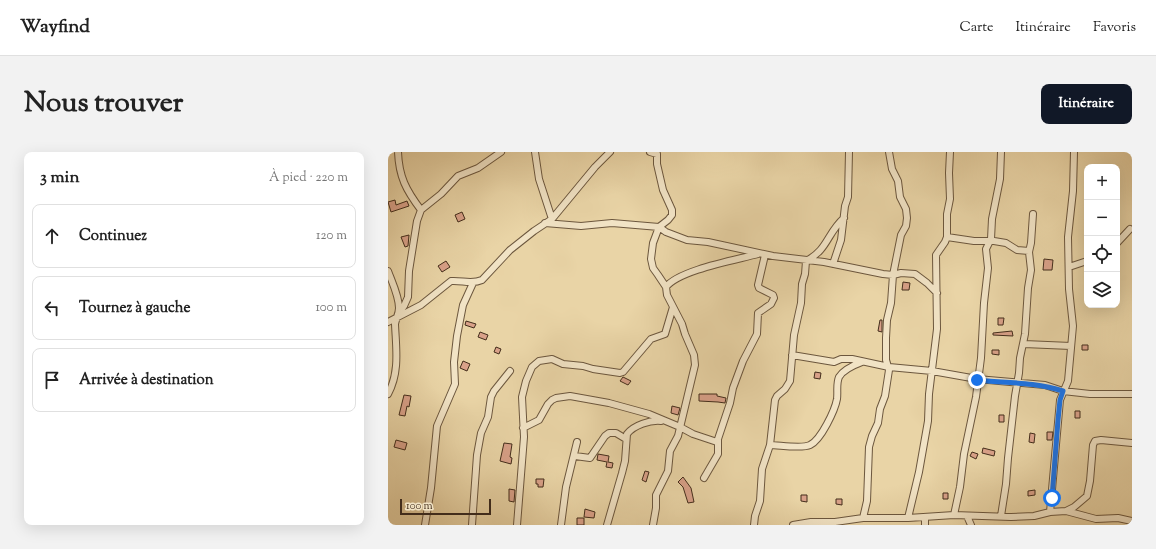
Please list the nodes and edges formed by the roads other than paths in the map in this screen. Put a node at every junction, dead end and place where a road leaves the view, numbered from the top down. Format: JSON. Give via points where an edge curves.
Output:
{"nodes":[{"id":1,"x":398,"y":152,"type":"edge"},
{"id":2,"x":501,"y":152,"type":"edge"},
{"id":3,"x":535,"y":152,"type":"edge"},
{"id":4,"x":610,"y":152,"type":"edge"},
{"id":5,"x":650,"y":152,"type":"edge"},
{"id":6,"x":856,"y":152,"type":"edge"},
{"id":7,"x":889,"y":152,"type":"edge"},
{"id":8,"x":950,"y":152,"type":"edge"},
{"id":9,"x":1001,"y":152,"type":"edge"},
{"id":10,"x":1074,"y":152,"type":"edge"},
{"id":11,"x":849,"y":154,"type":"edge"},
{"id":12,"x":421,"y":210,"type":"junction"},
{"id":13,"x":1033,"y":214,"type":"dead end"},
{"id":14,"x":844,"y":218,"type":"junction"},
{"id":15,"x":552,"y":219,"type":"junction"},
{"id":16,"x":545,"y":224,"type":"junction"},
{"id":17,"x":659,"y":228,"type":"junction"},
{"id":18,"x":1130,"y":231,"type":"edge"},
{"id":19,"x":947,"y":237,"type":"junction"},
{"id":20,"x":1120,"y":240,"type":"edge"},
{"id":21,"x":990,"y":241,"type":"junction"},
{"id":22,"x":1029,"y":251,"type":"junction"},
{"id":23,"x":762,"y":254,"type":"junction"},
{"id":24,"x":806,"y":261,"type":"junction"},
{"id":25,"x":1084,"y":262,"type":"edge"},
{"id":26,"x":834,"y":264,"type":"junction"},
{"id":27,"x":1069,"y":268,"type":"junction"},
{"id":28,"x":388,"y":271,"type":"edge"},
{"id":29,"x":893,"y":275,"type":"junction"},
{"id":30,"x":473,"y":283,"type":"junction"},
{"id":31,"x":666,"y":287,"type":"junction"},
{"id":32,"x":938,"y":293,"type":"junction"},
{"id":33,"x":673,"y":307,"type":"junction"},
{"id":34,"x":397,"y":315,"type":"junction"},
{"id":35,"x":388,"y":322,"type":"edge"},
{"id":36,"x":1024,"y":344,"type":"junction"},
{"id":37,"x":1071,"y":346,"type":"junction"},
{"id":38,"x":792,"y":355,"type":"junction"},
{"id":39,"x":862,"y":362,"type":"junction"},
{"id":40,"x":889,"y":367,"type":"junction"},
{"id":41,"x":510,"y":371,"type":"dead end"},
{"id":42,"x":932,"y":371,"type":"junction"},
{"id":43,"x":977,"y":380,"type":"junction"},
{"id":44,"x":1016,"y":383,"type":"junction"},
{"id":45,"x":1063,"y":391,"type":"junction"},
{"id":46,"x":388,"y":394,"type":"edge"},
{"id":47,"x":1132,"y":394,"type":"edge"},
{"id":48,"x":670,"y":423,"type":"junction"},
{"id":49,"x":680,"y":427,"type":"junction"},
{"id":50,"x":524,"y":428,"type":"junction"},
{"id":51,"x":626,"y":439,"type":"junction"},
{"id":52,"x":577,"y":442,"type":"dead end"},
{"id":53,"x":717,"y":442,"type":"junction"},
{"id":54,"x":1132,"y":443,"type":"edge"},
{"id":55,"x":770,"y":445,"type":"junction"},
{"id":56,"x":575,"y":456,"type":"junction"},
{"id":57,"x":704,"y":478,"type":"dead end"},
{"id":58,"x":1066,"y":511,"type":"junction"},
{"id":59,"x":1050,"y":512,"type":"junction"},
{"id":60,"x":954,"y":515,"type":"junction"},
{"id":61,"x":967,"y":516,"type":"junction"},
{"id":62,"x":1001,"y":516,"type":"junction"},
{"id":63,"x":925,"y":517,"type":"junction"},
{"id":64,"x":863,"y":518,"type":"junction"},
{"id":65,"x":881,"y":518,"type":"junction"},
{"id":66,"x":908,"y":518,"type":"junction"},
{"id":67,"x":1132,"y":521,"type":"edge"},
{"id":68,"x":1113,"y":522,"type":"edge"},
{"id":69,"x":426,"y":525,"type":"edge"},
{"id":70,"x":472,"y":525,"type":"edge"},
{"id":71,"x":517,"y":525,"type":"edge"},
{"id":72,"x":560,"y":525,"type":"edge"},
{"id":73,"x":607,"y":525,"type":"edge"},
{"id":74,"x":653,"y":525,"type":"edge"},
{"id":75,"x":754,"y":525,"type":"edge"},
{"id":76,"x":793,"y":525,"type":"edge"},
{"id":77,"x":880,"y":525,"type":"edge"},
{"id":78,"x":925,"y":525,"type":"edge"},
{"id":79,"x":971,"y":525,"type":"edge"}],
"edges":[{"from":1,"to":12,"type":"street","via":[[404,184]]},
{"from":2,"to":12,"type":"street","via":[[478,168],[458,176]]},
{"from":3,"to":15,"type":"street","via":[[539,179]]},
{"from":4,"to":15,"type":"street"},
{"from":5,"to":17,"type":"street","via":[[657,154],[663,190],[672,210],[672,215]]},
{"from":6,"to":11,"type":"street"},
{"from":7,"to":29,"type":"street","via":[[892,169],[900,185],[900,197],[907,213],[907,223],[901,235]]},
{"from":8,"to":19,"type":"street"},
{"from":9,"to":21,"type":"street","via":[[1000,179]]},
{"from":10,"to":27,"type":"street","via":[[1073,191],[1068,227]]},
{"from":11,"to":14,"type":"street","via":[[848,197]]},
{"from":12,"to":34,"type":"street","via":[[417,221],[408,297]]},
{"from":13,"to":22,"type":"street"},
{"from":14,"to":24,"type":"street","via":[[836,226],[823,249]]},
{"from":14,"to":26,"type":"street"},
{"from":15,"to":16,"type":"street"},
{"from":16,"to":17,"type":"street","via":[[581,226],[612,223]]},
{"from":16,"to":30,"type":"street","via":[[510,250],[482,280]]},
{"from":17,"to":23,"type":"street","via":[[687,240]]},
{"from":17,"to":31,"type":"street","via":[[653,243],[651,259],[653,268]]},
{"from":18,"to":20,"type":"street"},
{"from":19,"to":21,"type":"street"},
{"from":19,"to":32,"type":"street","via":[[936,255]]},
{"from":21,"to":22,"type":"street","via":[[1006,243],[1017,250]]},
{"from":21,"to":43,"type":"street","via":[[986,249],[988,268]]},
{"from":22,"to":36,"type":"street","via":[[1031,270]]},
{"from":23,"to":24,"type":"street"},
{"from":23,"to":31,"type":"street","via":[[684,274]]},
{"from":23,"to":53,"type":"street","via":[[758,285],[774,298],[768,307],[758,313],[756,334],[743,360]]},
{"from":24,"to":26,"type":"street"},
{"from":24,"to":38,"type":"street","via":[[802,303],[795,326]]},
{"from":25,"to":27,"type":"street"},
{"from":26,"to":29,"type":"street"},
{"from":27,"to":37,"type":"street","via":[[1074,326]]},
{"from":28,"to":34,"type":"street","via":[[398,299]]},
{"from":29,"to":32,"type":"street","via":[[915,274]]},
{"from":29,"to":40,"type":"street","via":[[886,338],[886,360]]},
{"from":30,"to":34,"type":"street","via":[[452,281],[426,301]]},
{"from":30,"to":69,"type":"street","via":[[463,305],[456,336],[455,384],[437,426]]},
{"from":31,"to":33,"type":"street"},
{"from":32,"to":42,"type":"street"},
{"from":33,"to":49,"type":"street","via":[[682,324],[696,365]]},
{"from":33,"to":50,"type":"street","via":[[665,334],[651,339],[623,372],[563,364],[552,359],[535,364],[526,381],[522,397]]},
{"from":34,"to":35,"type":"street"},
{"from":34,"to":46,"type":"street","via":[[397,370]]},
{"from":36,"to":37,"type":"street"},
{"from":36,"to":44,"type":"street"},
{"from":37,"to":45,"type":"street","via":[[1068,381]]},
{"from":38,"to":39,"type":"street","via":[[834,362],[846,359]]},
{"from":38,"to":55,"type":"street","via":[[790,381],[775,400]]},
{"from":39,"to":40,"type":"street"},
{"from":39,"to":55,"type":"street","via":[[840,376],[834,413],[813,443],[806,446]]},
{"from":40,"to":42,"type":"street"},
{"from":40,"to":64,"type":"street","via":[[878,423],[868,447],[867,501]]},
{"from":41,"to":70,"type":"street","via":[[491,397],[488,417],[481,433]]},
{"from":42,"to":43,"type":"street"},
{"from":42,"to":66,"type":"street","via":[[928,421]]},
{"from":43,"to":44,"type":"street"},
{"from":43,"to":60,"type":"street","via":[[976,398]]},
{"from":44,"to":45,"type":"street","via":[[1044,385]]},
{"from":44,"to":62,"type":"street"},
{"from":45,"to":47,"type":"street"},
{"from":45,"to":59,"type":"street","via":[[1060,400]]},
{"from":48,"to":49,"type":"street"},
{"from":48,"to":50,"type":"street","via":[[619,405],[563,396],[552,400],[539,420]]},
{"from":48,"to":51,"type":"street","via":[[644,423],[629,431]]},
{"from":49,"to":53,"type":"street"},
{"from":49,"to":74,"type":"street","via":[[676,442],[670,451],[668,471],[656,495]]},
{"from":50,"to":71,"type":"street"},
{"from":51,"to":56,"type":"street","via":[[616,433],[609,433],[590,458]]},
{"from":51,"to":73,"type":"street","via":[[625,461]]},
{"from":52,"to":56,"type":"street"},
{"from":53,"to":57,"type":"street","via":[[718,454]]},
{"from":54,"to":58,"type":"street","via":[[1095,441],[1087,496]]},
{"from":55,"to":75,"type":"street","via":[[762,469],[760,501]]},
{"from":56,"to":72,"type":"street","via":[[566,487]]},
{"from":58,"to":59,"type":"street"},
{"from":58,"to":68,"type":"street"},
{"from":59,"to":62,"type":"street","via":[[1034,516]]},
{"from":60,"to":61,"type":"street"},
{"from":60,"to":63,"type":"street"},
{"from":61,"to":62,"type":"street"},
{"from":61,"to":79,"type":"street"},
{"from":63,"to":66,"type":"street"},
{"from":63,"to":78,"type":"street"},
{"from":64,"to":65,"type":"street"},
{"from":64,"to":76,"type":"street"},
{"from":65,"to":66,"type":"street"},
{"from":65,"to":77,"type":"street"},
{"from":67,"to":68,"type":"street","via":[[1124,519]]}]}
